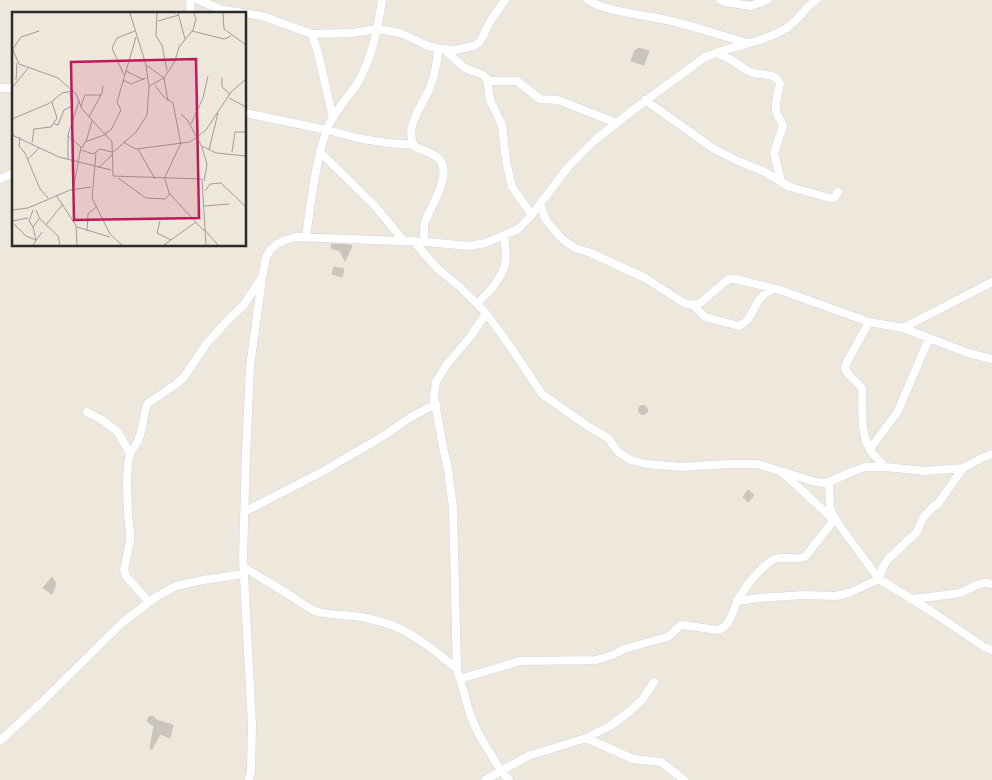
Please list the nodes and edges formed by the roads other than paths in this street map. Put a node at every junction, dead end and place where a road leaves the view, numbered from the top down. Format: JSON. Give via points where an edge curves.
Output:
{"nodes":[{"id":1,"x":198,"y":0,"type":"edge"},
{"id":2,"x":382,"y":0,"type":"edge"},
{"id":3,"x":505,"y":0,"type":"edge"},
{"id":4,"x":588,"y":0,"type":"edge"},
{"id":5,"x":720,"y":0,"type":"edge"},
{"id":6,"x":767,"y":0,"type":"edge"},
{"id":7,"x":816,"y":0,"type":"edge"},
{"id":8,"x":807,"y":2,"type":"edge"},
{"id":9,"x":235,"y":12,"type":"edge"},
{"id":10,"x":246,"y":14,"type":"edge"},
{"id":11,"x":376,"y":29,"type":"junction"},
{"id":12,"x":312,"y":34,"type":"junction"},
{"id":13,"x":750,"y":44,"type":"junction"},
{"id":14,"x":442,"y":49,"type":"junction"},
{"id":15,"x":715,"y":53,"type":"junction"},
{"id":16,"x":487,"y":81,"type":"junction"},
{"id":17,"x":645,"y":100,"type":"junction"},
{"id":18,"x":246,"y":113,"type":"edge"},
{"id":19,"x":333,"y":118,"type":"junction"},
{"id":20,"x":617,"y":123,"type":"junction"},
{"id":21,"x":327,"y":130,"type":"junction"},
{"id":22,"x":414,"y":145,"type":"junction"},
{"id":23,"x":320,"y":152,"type":"junction"},
{"id":24,"x":12,"y":174,"type":"edge"},
{"id":25,"x":0,"y":179,"type":"edge"},
{"id":26,"x":781,"y":181,"type":"junction"},
{"id":27,"x":838,"y":192,"type":"dead end"},
{"id":28,"x":540,"y":204,"type":"junction"},
{"id":29,"x":532,"y":215,"type":"junction"},
{"id":30,"x":504,"y":235,"type":"junction"},
{"id":31,"x":306,"y":236,"type":"junction"},
{"id":32,"x":409,"y":241,"type":"junction"},
{"id":33,"x":424,"y":242,"type":"junction"},
{"id":34,"x":262,"y":278,"type":"junction"},
{"id":35,"x":992,"y":282,"type":"edge"},
{"id":36,"x":775,"y":289,"type":"junction"},
{"id":37,"x":477,"y":304,"type":"junction"},
{"id":38,"x":693,"y":306,"type":"junction"},
{"id":39,"x":486,"y":313,"type":"junction"},
{"id":40,"x":870,"y":322,"type":"junction"},
{"id":41,"x":903,"y":328,"type":"junction"},
{"id":42,"x":929,"y":338,"type":"junction"},
{"id":43,"x":992,"y":359,"type":"edge"},
{"id":44,"x":436,"y":404,"type":"junction"},
{"id":45,"x":87,"y":412,"type":"dead end"},
{"id":46,"x":870,"y":449,"type":"junction"},
{"id":47,"x":130,"y":454,"type":"junction"},
{"id":48,"x":992,"y":454,"type":"edge"},
{"id":49,"x":885,"y":467,"type":"junction"},
{"id":50,"x":963,"y":468,"type":"junction"},
{"id":51,"x":781,"y":471,"type":"junction"},
{"id":52,"x":829,"y":482,"type":"junction"},
{"id":53,"x":244,"y":512,"type":"junction"},
{"id":54,"x":836,"y":521,"type":"junction"},
{"id":55,"x":244,"y":570,"type":"junction"},
{"id":56,"x":879,"y":579,"type":"junction"},
{"id":57,"x":992,"y":584,"type":"edge"},
{"id":58,"x":911,"y":599,"type":"junction"},
{"id":59,"x":149,"y":602,"type":"junction"},
{"id":60,"x":737,"y":602,"type":"junction"},
{"id":61,"x":992,"y":650,"type":"edge"},
{"id":62,"x":457,"y":669,"type":"junction"},
{"id":63,"x":460,"y":679,"type":"junction"},
{"id":64,"x":654,"y":682,"type":"dead end"},
{"id":65,"x":586,"y":738,"type":"junction"},
{"id":66,"x":0,"y":741,"type":"edge"},
{"id":67,"x":501,"y":771,"type":"junction"},
{"id":68,"x":250,"y":780,"type":"edge"},
{"id":69,"x":485,"y":780,"type":"edge"},
{"id":70,"x":508,"y":780,"type":"edge"},
{"id":71,"x":684,"y":780,"type":"edge"}],
"edges":[{"from":1,"to":9,"type":"street"},
{"from":2,"to":11,"type":"street"},
{"from":3,"to":14,"type":"street","via":[[480,42],[466,48]]},
{"from":4,"to":13,"type":"street","via":[[618,11],[663,19]]},
{"from":5,"to":6,"type":"street","via":[[752,6]]},
{"from":7,"to":8,"type":"street"},
{"from":8,"to":13,"type":"street","via":[[791,25]]},
{"from":10,"to":12,"type":"street"},
{"from":11,"to":12,"type":"street"},
{"from":11,"to":14,"type":"street","via":[[403,34]]},
{"from":11,"to":19,"type":"street","via":[[358,82]]},
{"from":12,"to":19,"type":"street"},
{"from":13,"to":15,"type":"street"},
{"from":14,"to":16,"type":"street","via":[[465,68],[483,75]]},
{"from":14,"to":22,"type":"street","via":[[431,86],[412,124]]},
{"from":15,"to":17,"type":"street"},
{"from":15,"to":26,"type":"street","via":[[746,70],[776,77],[779,81],[776,110],[783,126],[774,153]]},
{"from":16,"to":20,"type":"street","via":[[517,82],[540,100],[558,100]]},
{"from":16,"to":29,"type":"street","via":[[490,100],[502,125],[512,186]]},
{"from":17,"to":20,"type":"street"},
{"from":17,"to":26,"type":"street","via":[[714,149]]},
{"from":18,"to":21,"type":"street"},
{"from":19,"to":21,"type":"street"},
{"from":20,"to":28,"type":"street","via":[[580,154]]},
{"from":21,"to":22,"type":"street","via":[[374,141]]},
{"from":21,"to":23,"type":"street"},
{"from":22,"to":33,"type":"street","via":[[434,154],[444,171],[425,223]]},
{"from":23,"to":31,"type":"street"},
{"from":23,"to":32,"type":"street"},
{"from":24,"to":25,"type":"street"},
{"from":26,"to":27,"type":"street","via":[[790,187],[830,198]]},
{"from":28,"to":29,"type":"street"},
{"from":28,"to":38,"type":"street","via":[[546,220],[561,238],[575,248],[645,278]]},
{"from":29,"to":30,"type":"street","via":[[518,229]]},
{"from":30,"to":33,"type":"street","via":[[468,246]]},
{"from":30,"to":37,"type":"street","via":[[504,265],[490,291]]},
{"from":31,"to":32,"type":"street"},
{"from":31,"to":34,"type":"street","via":[[285,240],[271,249]]},
{"from":32,"to":33,"type":"street"},
{"from":32,"to":37,"type":"street"},
{"from":34,"to":47,"type":"street","via":[[184,377],[148,403],[138,441]]},
{"from":34,"to":53,"type":"street","via":[[250,367]]},
{"from":35,"to":41,"type":"street"},
{"from":36,"to":38,"type":"street","via":[[732,278]]},
{"from":36,"to":38,"type":"street","via":[[761,297],[749,319],[739,326],[705,317]]},
{"from":36,"to":40,"type":"street"},
{"from":37,"to":39,"type":"street"},
{"from":39,"to":44,"type":"street","via":[[436,382]]},
{"from":39,"to":51,"type":"street","via":[[542,394],[608,438],[618,452],[631,460],[681,467],[757,464]]},
{"from":40,"to":41,"type":"street"},
{"from":40,"to":46,"type":"street","via":[[845,368],[862,388],[863,428]]},
{"from":41,"to":42,"type":"street"},
{"from":42,"to":43,"type":"street"},
{"from":42,"to":46,"type":"street","via":[[898,411]]},
{"from":44,"to":53,"type":"street","via":[[320,473]]},
{"from":44,"to":62,"type":"street","via":[[453,508]]},
{"from":45,"to":47,"type":"street","via":[[118,432]]},
{"from":46,"to":49,"type":"street"},
{"from":47,"to":59,"type":"street","via":[[127,483],[130,541],[124,570]]},
{"from":48,"to":50,"type":"street"},
{"from":49,"to":50,"type":"street","via":[[925,471]]},
{"from":49,"to":52,"type":"street","via":[[866,467]]},
{"from":50,"to":56,"type":"street","via":[[938,504],[923,518],[917,532],[888,559]]},
{"from":51,"to":52,"type":"street","via":[[816,482]]},
{"from":51,"to":54,"type":"street"},
{"from":52,"to":54,"type":"street","via":[[830,508]]},
{"from":53,"to":55,"type":"street"},
{"from":54,"to":56,"type":"street"},
{"from":54,"to":60,"type":"street","via":[[805,557],[774,559],[765,566]]},
{"from":55,"to":59,"type":"street","via":[[176,586]]},
{"from":55,"to":62,"type":"street","via":[[317,612],[349,615],[394,626]]},
{"from":55,"to":68,"type":"street","via":[[252,724]]},
{"from":56,"to":58,"type":"street"},
{"from":56,"to":60,"type":"street","via":[[836,596],[760,598]]},
{"from":57,"to":58,"type":"street"},
{"from":58,"to":61,"type":"street"},
{"from":59,"to":66,"type":"street","via":[[123,622]]},
{"from":60,"to":63,"type":"street","via":[[728,623],[718,630],[682,625],[672,635],[624,649],[603,659],[520,661]]},
{"from":62,"to":63,"type":"street"},
{"from":63,"to":67,"type":"street","via":[[478,733]]},
{"from":64,"to":65,"type":"street","via":[[630,711]]},
{"from":65,"to":67,"type":"street","via":[[528,756]]},
{"from":65,"to":71,"type":"street","via":[[633,758],[661,762]]},
{"from":67,"to":69,"type":"street"},
{"from":67,"to":70,"type":"street"}]}
